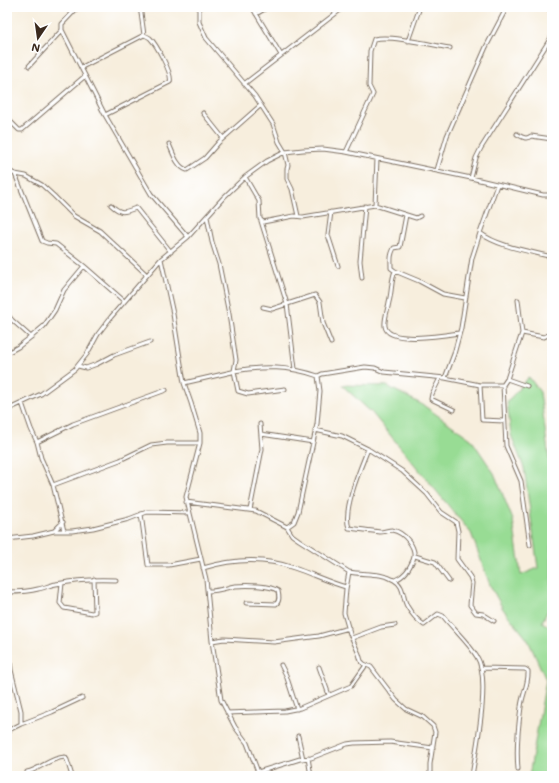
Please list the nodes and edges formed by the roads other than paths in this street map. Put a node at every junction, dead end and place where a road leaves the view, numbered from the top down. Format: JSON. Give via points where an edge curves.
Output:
{"nodes":[{"id":1,"x":78,"y":7,"type":"edge"},
{"id":2,"x":139,"y":7,"type":"edge"},
{"id":3,"x":199,"y":7,"type":"edge"},
{"id":4,"x":252,"y":7,"type":"edge"},
{"id":5,"x":268,"y":7,"type":"edge"},
{"id":6,"x":344,"y":7,"type":"edge"},
{"id":7,"x":420,"y":7,"type":"edge"},
{"id":8,"x":507,"y":7,"type":"edge"},
{"id":9,"x":545,"y":7,"type":"edge"},
{"id":10,"x":552,"y":11,"type":"edge"},
{"id":11,"x":256,"y":14,"type":"junction"},
{"id":12,"x":62,"y":30,"type":"junction"},
{"id":13,"x":144,"y":35,"type":"junction"},
{"id":14,"x":552,"y":36,"type":"edge"},
{"id":15,"x":408,"y":41,"type":"junction"},
{"id":16,"x":450,"y":48,"type":"dead end"},
{"id":17,"x":281,"y":55,"type":"junction"},
{"id":18,"x":29,"y":66,"type":"dead end"},
{"id":19,"x":82,"y":67,"type":"junction"},
{"id":20,"x":85,"y":76,"type":"junction"},
{"id":21,"x":244,"y":84,"type":"junction"},
{"id":22,"x":261,"y":105,"type":"junction"},
{"id":23,"x":203,"y":113,"type":"dead end"},
{"id":24,"x":105,"y":115,"type":"junction"},
{"id":25,"x":7,"y":118,"type":"edge"},
{"id":26,"x":517,"y":134,"type":"dead end"},
{"id":27,"x":224,"y":138,"type":"junction"},
{"id":28,"x":552,"y":139,"type":"edge"},
{"id":29,"x":169,"y":144,"type":"dead end"},
{"id":30,"x":285,"y":152,"type":"junction"},
{"id":31,"x":346,"y":152,"type":"junction"},
{"id":32,"x":377,"y":159,"type":"junction"},
{"id":33,"x":7,"y":170,"type":"edge"},
{"id":34,"x":437,"y":170,"type":"junction"},
{"id":35,"x":15,"y":174,"type":"junction"},
{"id":36,"x":245,"y":177,"type":"junction"},
{"id":37,"x":471,"y":178,"type":"junction"},
{"id":38,"x":497,"y":184,"type":"junction"},
{"id":39,"x":552,"y":196,"type":"edge"},
{"id":40,"x":111,"y":205,"type":"dead end"},
{"id":41,"x":375,"y":205,"type":"junction"},
{"id":42,"x":365,"y":206,"type":"junction"},
{"id":43,"x":331,"y":212,"type":"junction"},
{"id":44,"x":406,"y":215,"type":"junction"},
{"id":45,"x":298,"y":216,"type":"junction"},
{"id":46,"x":420,"y":216,"type":"dead end"},
{"id":47,"x":207,"y":217,"type":"junction"},
{"id":48,"x":261,"y":221,"type":"junction"},
{"id":49,"x":480,"y":233,"type":"junction"},
{"id":50,"x":188,"y":237,"type":"junction"},
{"id":51,"x":171,"y":252,"type":"junction"},
{"id":52,"x":552,"y":257,"type":"edge"},
{"id":53,"x":161,"y":259,"type":"junction"},
{"id":54,"x":84,"y":266,"type":"junction"},
{"id":55,"x":338,"y":266,"type":"dead end"},
{"id":56,"x":395,"y":271,"type":"junction"},
{"id":57,"x":147,"y":275,"type":"junction"},
{"id":58,"x":362,"y":278,"type":"dead end"},
{"id":59,"x":465,"y":298,"type":"junction"},
{"id":60,"x":518,"y":300,"type":"dead end"},
{"id":61,"x":124,"y":301,"type":"junction"},
{"id":62,"x":287,"y":304,"type":"junction"},
{"id":63,"x":263,"y":307,"type":"dead end"},
{"id":64,"x":7,"y":314,"type":"edge"},
{"id":65,"x":459,"y":333,"type":"junction"},
{"id":66,"x":522,"y":333,"type":"junction"},
{"id":67,"x":552,"y":334,"type":"edge"},
{"id":68,"x":31,"y":337,"type":"junction"},
{"id":69,"x":150,"y":342,"type":"dead end"},
{"id":70,"x":331,"y":344,"type":"dead end"},
{"id":71,"x":7,"y":353,"type":"edge"},
{"id":72,"x":78,"y":366,"type":"junction"},
{"id":73,"x":295,"y":369,"type":"junction"},
{"id":74,"x":234,"y":371,"type":"junction"},
{"id":75,"x":318,"y":376,"type":"junction"},
{"id":76,"x":440,"y":378,"type":"junction"},
{"id":77,"x":444,"y":378,"type":"junction"},
{"id":78,"x":507,"y":379,"type":"junction"},
{"id":79,"x":184,"y":383,"type":"junction"},
{"id":80,"x":480,"y":385,"type":"junction"},
{"id":81,"x":503,"y":385,"type":"junction"},
{"id":82,"x":527,"y":386,"type":"dead end"},
{"id":83,"x":285,"y":389,"type":"dead end"},
{"id":84,"x":166,"y":390,"type":"dead end"},
{"id":85,"x":22,"y":403,"type":"junction"},
{"id":86,"x":7,"y":410,"type":"edge"},
{"id":87,"x":454,"y":410,"type":"dead end"},
{"id":88,"x":504,"y":421,"type":"junction"},
{"id":89,"x":260,"y":424,"type":"dead end"},
{"id":90,"x":315,"y":430,"type":"junction"},
{"id":91,"x":261,"y":434,"type":"junction"},
{"id":92,"x":37,"y":442,"type":"junction"},
{"id":93,"x":313,"y":442,"type":"junction"},
{"id":94,"x":200,"y":443,"type":"junction"},
{"id":95,"x":368,"y":449,"type":"junction"},
{"id":96,"x":53,"y":485,"type":"junction"},
{"id":97,"x":186,"y":502,"type":"junction"},
{"id":98,"x":250,"y":510,"type":"junction"},
{"id":99,"x":190,"y":513,"type":"junction"},
{"id":100,"x":141,"y":514,"type":"junction"},
{"id":101,"x":63,"y":522,"type":"junction"},
{"id":102,"x":288,"y":527,"type":"junction"},
{"id":103,"x":54,"y":531,"type":"junction"},
{"id":104,"x":64,"y":531,"type":"junction"},
{"id":105,"x":7,"y":539,"type":"edge"},
{"id":106,"x":530,"y":545,"type":"dead end"},
{"id":107,"x":415,"y":556,"type":"junction"},
{"id":108,"x":201,"y":559,"type":"junction"},
{"id":109,"x":203,"y":568,"type":"junction"},
{"id":110,"x":349,"y":572,"type":"junction"},
{"id":111,"x":94,"y":579,"type":"junction"},
{"id":112,"x":116,"y":580,"type":"dead end"},
{"id":113,"x":395,"y":580,"type":"junction"},
{"id":114,"x":449,"y":581,"type":"dead end"},
{"id":115,"x":62,"y":583,"type":"junction"},
{"id":116,"x":346,"y":587,"type":"junction"},
{"id":117,"x":208,"y":591,"type":"junction"},
{"id":118,"x":7,"y":592,"type":"edge"},
{"id":119,"x":246,"y":603,"type":"dead end"},
{"id":120,"x":494,"y":621,"type":"dead end"},
{"id":121,"x":395,"y":624,"type":"dead end"},
{"id":122,"x":349,"y":628,"type":"junction"},
{"id":123,"x":7,"y":632,"type":"edge"},
{"id":124,"x":352,"y":638,"type":"junction"},
{"id":125,"x":212,"y":641,"type":"junction"},
{"id":126,"x":366,"y":665,"type":"junction"},
{"id":127,"x":281,"y":666,"type":"dead end"},
{"id":128,"x":319,"y":667,"type":"dead end"},
{"id":129,"x":482,"y":668,"type":"junction"},
{"id":130,"x":329,"y":695,"type":"junction"},
{"id":131,"x":82,"y":698,"type":"dead end"},
{"id":132,"x":297,"y":709,"type":"junction"},
{"id":133,"x":227,"y":713,"type":"junction"},
{"id":134,"x":21,"y":724,"type":"junction"},
{"id":135,"x":7,"y":734,"type":"edge"},
{"id":136,"x":298,"y":736,"type":"dead end"},
{"id":137,"x":433,"y":748,"type":"junction"},
{"id":138,"x":308,"y":758,"type":"junction"},
{"id":139,"x":303,"y":759,"type":"junction"},
{"id":140,"x":518,"y":769,"type":"dead end"},
{"id":141,"x":27,"y":772,"type":"dead end"},
{"id":142,"x":258,"y":772,"type":"junction"},
{"id":143,"x":72,"y":776,"type":"edge"},
{"id":144,"x":258,"y":776,"type":"edge"},
{"id":145,"x":311,"y":776,"type":"edge"},
{"id":146,"x":430,"y":776,"type":"edge"},
{"id":147,"x":472,"y":776,"type":"edge"}],
"edges":[{"from":1,"to":12,"type":"street","via":[[62,24]]},
{"from":2,"to":13,"type":"street"},
{"from":3,"to":21,"type":"street","via":[[199,22],[206,38]]},
{"from":4,"to":11,"type":"street"},
{"from":5,"to":11,"type":"street"},
{"from":6,"to":17,"type":"street"},
{"from":7,"to":15,"type":"street"},
{"from":8,"to":34,"type":"street","via":[[486,48],[448,136]]},
{"from":9,"to":10,"type":"street"},
{"from":11,"to":17,"type":"street"},
{"from":12,"to":18,"type":"street"},
{"from":12,"to":19,"type":"street"},
{"from":13,"to":19,"type":"street"},
{"from":13,"to":24,"type":"street","via":[[150,38],[160,54],[171,80]]},
{"from":14,"to":37,"type":"street","via":[[481,148]]},
{"from":15,"to":16,"type":"street"},
{"from":15,"to":31,"type":"street","via":[[374,39],[370,51],[369,86],[373,94]]},
{"from":17,"to":21,"type":"street"},
{"from":19,"to":20,"type":"street"},
{"from":20,"to":24,"type":"street"},
{"from":20,"to":25,"type":"street","via":[[22,130]]},
{"from":21,"to":22,"type":"street"},
{"from":22,"to":27,"type":"street"},
{"from":22,"to":30,"type":"street","via":[[273,124]]},
{"from":23,"to":27,"type":"street"},
{"from":24,"to":50,"type":"street","via":[[151,194]]},
{"from":26,"to":28,"type":"street","via":[[525,138],[531,136]]},
{"from":27,"to":29,"type":"street","via":[[205,158],[186,170],[178,163]]},
{"from":30,"to":31,"type":"street"},
{"from":30,"to":36,"type":"street"},
{"from":30,"to":45,"type":"street","via":[[288,165],[287,179]]},
{"from":31,"to":32,"type":"street"},
{"from":32,"to":34,"type":"street"},
{"from":32,"to":41,"type":"street"},
{"from":33,"to":35,"type":"street"},
{"from":34,"to":37,"type":"street"},
{"from":35,"to":54,"type":"street","via":[[42,241],[56,244]]},
{"from":35,"to":57,"type":"street","via":[[26,176],[42,185],[74,216],[100,231]]},
{"from":36,"to":47,"type":"street"},
{"from":36,"to":48,"type":"street","via":[[259,201]]},
{"from":37,"to":38,"type":"street"},
{"from":38,"to":39,"type":"street"},
{"from":38,"to":49,"type":"street"},
{"from":40,"to":51,"type":"street","via":[[118,212],[136,208]]},
{"from":41,"to":42,"type":"street"},
{"from":41,"to":44,"type":"street"},
{"from":42,"to":43,"type":"street"},
{"from":42,"to":58,"type":"street","via":[[360,261]]},
{"from":43,"to":45,"type":"street"},
{"from":43,"to":55,"type":"street","via":[[328,235]]},
{"from":44,"to":46,"type":"street","via":[[416,218]]},
{"from":44,"to":56,"type":"street","via":[[402,242],[400,247],[394,248],[390,259],[391,268]]},
{"from":45,"to":48,"type":"street"},
{"from":47,"to":50,"type":"street"},
{"from":47,"to":74,"type":"street","via":[[229,314],[236,360]]},
{"from":48,"to":62,"type":"street"},
{"from":49,"to":52,"type":"street","via":[[515,248]]},
{"from":49,"to":59,"type":"street","via":[[472,258]]},
{"from":50,"to":51,"type":"street"},
{"from":51,"to":53,"type":"street"},
{"from":53,"to":57,"type":"street"},
{"from":53,"to":79,"type":"street"},
{"from":54,"to":61,"type":"street"},
{"from":54,"to":68,"type":"street","via":[[64,290],[44,326]]},
{"from":56,"to":59,"type":"street","via":[[443,294]]},
{"from":56,"to":65,"type":"street","via":[[385,326],[387,331],[409,338]]},
{"from":57,"to":61,"type":"street"},
{"from":59,"to":65,"type":"street"},
{"from":60,"to":66,"type":"street"},
{"from":61,"to":72,"type":"street","via":[[98,334]]},
{"from":62,"to":63,"type":"street","via":[[272,309]]},
{"from":62,"to":70,"type":"street","via":[[314,295],[320,302],[323,323]]},
{"from":62,"to":73,"type":"street"},
{"from":64,"to":68,"type":"street"},
{"from":65,"to":77,"type":"street"},
{"from":66,"to":67,"type":"street","via":[[544,337]]},
{"from":66,"to":78,"type":"street"},
{"from":68,"to":71,"type":"street"},
{"from":69,"to":72,"type":"street","via":[[114,354],[86,368]]},
{"from":72,"to":85,"type":"street","via":[[46,391]]},
{"from":73,"to":74,"type":"street","via":[[263,367]]},
{"from":73,"to":75,"type":"street"},
{"from":74,"to":79,"type":"street"},
{"from":74,"to":83,"type":"street","via":[[238,391],[248,394]]},
{"from":75,"to":76,"type":"street","via":[[365,367],[384,372]]},
{"from":75,"to":90,"type":"street","via":[[320,391]]},
{"from":76,"to":77,"type":"street"},
{"from":76,"to":87,"type":"street","via":[[431,399]]},
{"from":77,"to":80,"type":"street"},
{"from":78,"to":81,"type":"street"},
{"from":78,"to":82,"type":"street"},
{"from":79,"to":94,"type":"street","via":[[200,433]]},
{"from":80,"to":81,"type":"street"},
{"from":80,"to":88,"type":"street","via":[[482,420]]},
{"from":81,"to":88,"type":"street"},
{"from":84,"to":92,"type":"street","via":[[73,424]]},
{"from":85,"to":86,"type":"street"},
{"from":85,"to":92,"type":"street"},
{"from":88,"to":106,"type":"street","via":[[506,446],[521,480]]},
{"from":89,"to":91,"type":"street"},
{"from":90,"to":93,"type":"street"},
{"from":90,"to":95,"type":"street","via":[[342,436]]},
{"from":91,"to":93,"type":"street"},
{"from":91,"to":98,"type":"street","via":[[262,449]]},
{"from":92,"to":96,"type":"street","via":[[40,458]]},
{"from":93,"to":102,"type":"street","via":[[298,512],[294,522]]},
{"from":94,"to":96,"type":"street","via":[[151,444],[120,460]]},
{"from":94,"to":97,"type":"street"},
{"from":95,"to":107,"type":"street","via":[[346,515],[349,528],[398,532],[413,546]]},
{"from":95,"to":120,"type":"street","via":[[402,471],[427,494],[441,512],[456,522],[457,559],[472,583],[470,605],[476,613]]},
{"from":96,"to":101,"type":"street"},
{"from":97,"to":98,"type":"street"},
{"from":97,"to":99,"type":"street"},
{"from":98,"to":102,"type":"street"},
{"from":99,"to":100,"type":"street"},
{"from":99,"to":108,"type":"street"},
{"from":100,"to":104,"type":"street","via":[[93,528]]},
{"from":100,"to":108,"type":"street","via":[[148,565]]},
{"from":101,"to":103,"type":"street"},
{"from":101,"to":104,"type":"street"},
{"from":102,"to":110,"type":"street","via":[[292,535]]},
{"from":103,"to":104,"type":"street"},
{"from":103,"to":105,"type":"street"},
{"from":107,"to":113,"type":"street","via":[[403,577]]},
{"from":107,"to":114,"type":"street","via":[[435,562]]},
{"from":108,"to":109,"type":"street"},
{"from":109,"to":116,"type":"street","via":[[218,563],[255,560],[293,567]]},
{"from":109,"to":117,"type":"street"},
{"from":110,"to":113,"type":"street","via":[[386,576]]},
{"from":110,"to":116,"type":"street"},
{"from":111,"to":112,"type":"street"},
{"from":111,"to":115,"type":"street"},
{"from":111,"to":115,"type":"street","via":[[95,612],[92,613],[64,608],[60,603]]},
{"from":113,"to":129,"type":"street","via":[[402,586],[406,605],[416,619],[424,624],[438,614],[443,616],[478,658]]},
{"from":115,"to":118,"type":"street","via":[[37,590]]},
{"from":116,"to":122,"type":"street","via":[[344,613]]},
{"from":117,"to":119,"type":"street","via":[[235,586],[267,587],[278,591],[279,599],[276,604]]},
{"from":117,"to":125,"type":"street"},
{"from":121,"to":124,"type":"street"},
{"from":122,"to":124,"type":"street"},
{"from":122,"to":125,"type":"street","via":[[319,636],[274,642],[224,639]]},
{"from":123,"to":134,"type":"street"},
{"from":124,"to":126,"type":"street","via":[[361,661]]},
{"from":125,"to":133,"type":"street","via":[[221,700]]},
{"from":126,"to":130,"type":"street","via":[[351,686]]},
{"from":126,"to":137,"type":"street","via":[[371,667],[396,700],[431,723],[435,732]]},
{"from":127,"to":132,"type":"street"},
{"from":128,"to":130,"type":"street"},
{"from":129,"to":140,"type":"street","via":[[528,671],[517,739]]},
{"from":129,"to":147,"type":"street","via":[[482,714]]},
{"from":130,"to":132,"type":"street"},
{"from":131,"to":134,"type":"street"},
{"from":132,"to":133,"type":"street"},
{"from":133,"to":142,"type":"street","via":[[247,743]]},
{"from":134,"to":135,"type":"street"},
{"from":136,"to":139,"type":"street"},
{"from":137,"to":138,"type":"street","via":[[390,742],[354,743]]},
{"from":137,"to":146,"type":"street"},
{"from":138,"to":139,"type":"street"},
{"from":138,"to":145,"type":"street"},
{"from":139,"to":142,"type":"street"},
{"from":141,"to":143,"type":"street","via":[[48,761],[65,757]]},
{"from":142,"to":144,"type":"street"}]}
